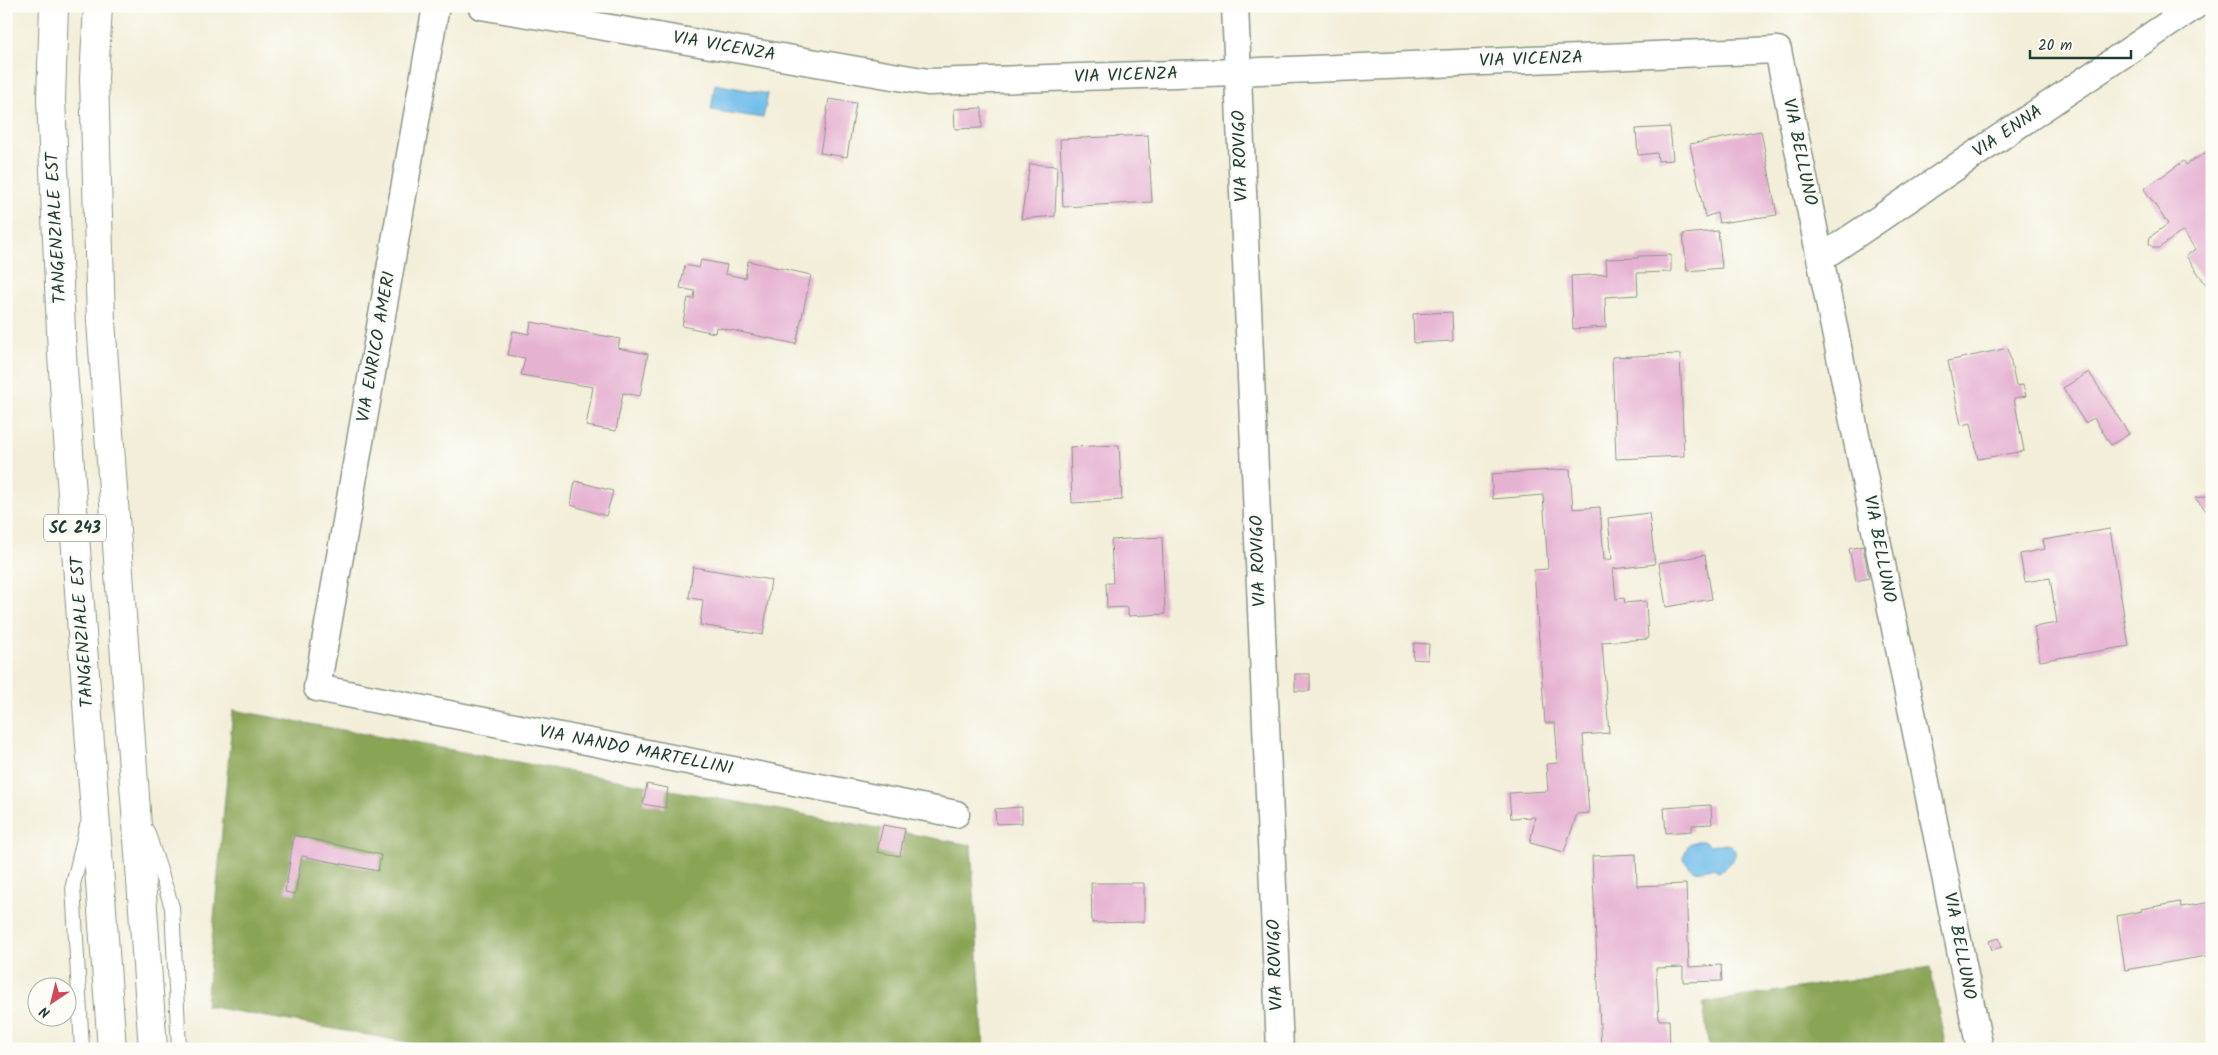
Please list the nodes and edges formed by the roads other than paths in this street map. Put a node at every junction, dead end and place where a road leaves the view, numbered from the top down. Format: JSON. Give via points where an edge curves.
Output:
{"nodes":[{"id":1,"x":54,"y":6,"type":"edge"},
{"id":2,"x":98,"y":6,"type":"edge"},
{"id":3,"x":436,"y":6,"type":"edge"},
{"id":4,"x":481,"y":6,"type":"edge"},
{"id":5,"x":1235,"y":6,"type":"edge"},
{"id":6,"x":2195,"y":6,"type":"edge"},
{"id":7,"x":1778,"y":50,"type":"joint"},
{"id":8,"x":1237,"y":72,"type":"junction"},
{"id":9,"x":1821,"y":258,"type":"junction"},
{"id":10,"x":317,"y":688,"type":"joint"},
{"id":11,"x":135,"y":795,"type":"junction"},
{"id":12,"x":94,"y":798,"type":"junction"},
{"id":13,"x":956,"y":814,"type":"dead end"},
{"id":14,"x":82,"y":1049,"type":"edge"},
{"id":15,"x":112,"y":1049,"type":"edge"},
{"id":16,"x":153,"y":1049,"type":"edge"},
{"id":17,"x":178,"y":1049,"type":"edge"},
{"id":18,"x":1280,"y":1049,"type":"edge"},
{"id":19,"x":1980,"y":1049,"type":"edge"}],
"edges":[{"from":1,"to":12,"type":"highway","name":"TANGENZIALE EST","number":"SC 243","via":[[51,99],[62,345]]},
{"from":2,"to":11,"type":"highway","number":"SC 243","via":[[94,78],[100,321]]},
{"from":3,"to":10,"type":"street","name":"VIA ENRICO AMERI"},
{"from":4,"to":8,"type":"street","name":"VIA VICENZA","via":[[928,82]]},
{"from":5,"to":8,"type":"street","name":"VIA ROVIGO"},
{"from":6,"to":9,"type":"street","name":"VIA ENNA"},
{"from":7,"to":8,"type":"street","name":"VIA VICENZA"},
{"from":7,"to":9,"type":"street","name":"VIA BELLUNO"},
{"from":8,"to":18,"type":"street","name":"VIA ROVIGO"},
{"from":9,"to":19,"type":"street","name":"VIA BELLUNO"},
{"from":10,"to":13,"type":"street","name":"VIA NANDO MARTELLINI"},
{"from":11,"to":16,"type":"highway","number":"SC 243"},
{"from":11,"to":17,"type":"lane","via":[[172,907]]},
{"from":12,"to":14,"type":"lane","via":[[72,885]]},
{"from":12,"to":15,"type":"highway","name":"TANGENZIALE EST","number":"SC 243"}]}
